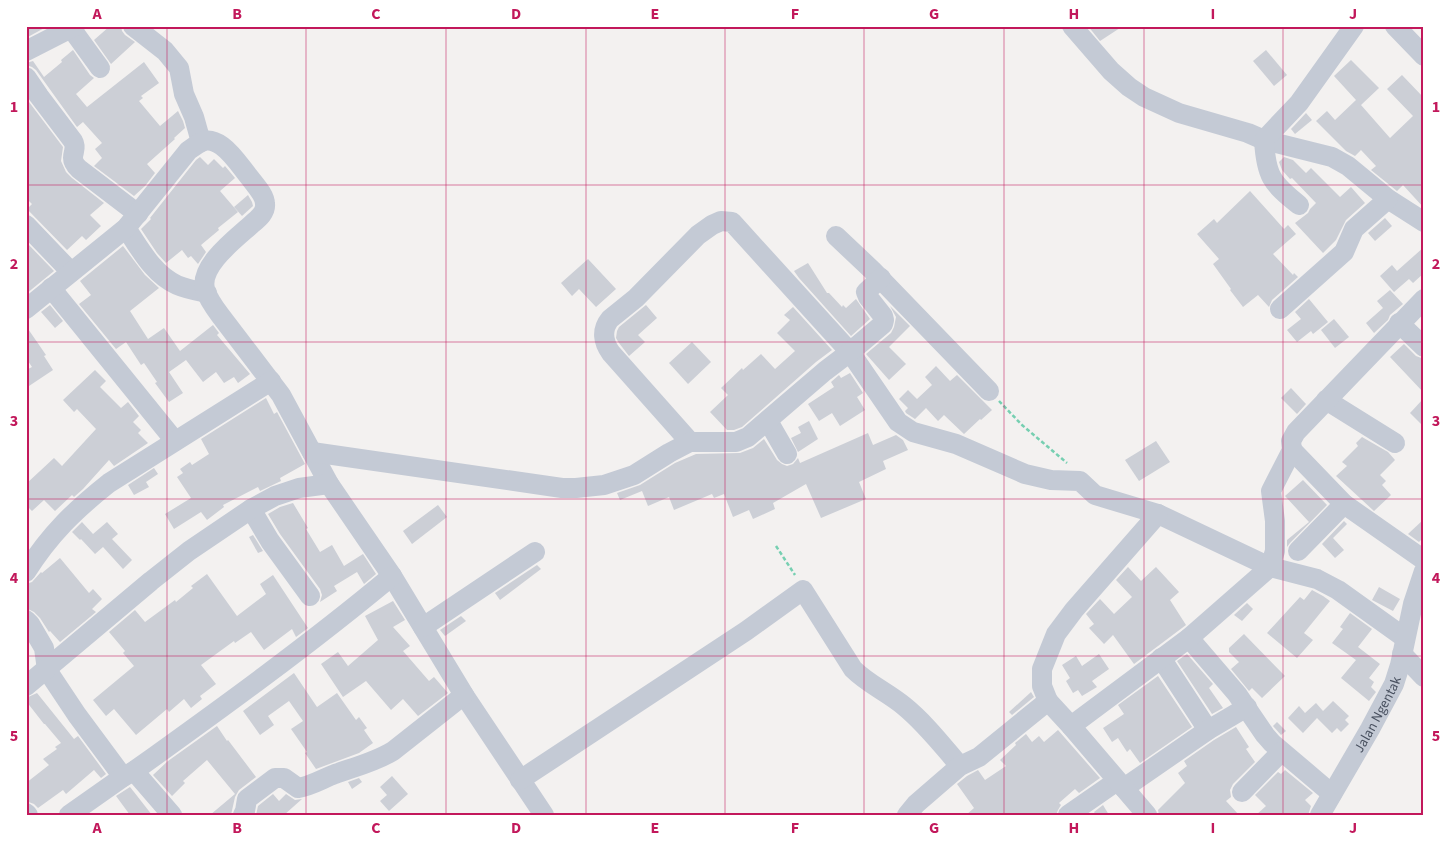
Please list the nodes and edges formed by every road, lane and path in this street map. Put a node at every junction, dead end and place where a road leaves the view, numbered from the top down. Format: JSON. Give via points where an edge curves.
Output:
{"nodes":[{"id":1,"x":133,"y":26,"type":"edge"},
{"id":2,"x":1072,"y":26,"type":"edge"},
{"id":3,"x":1354,"y":26,"type":"edge"},
{"id":4,"x":1395,"y":26,"type":"edge"},
{"id":5,"x":73,"y":27,"type":"edge"},
{"id":6,"x":26,"y":51,"type":"edge"},
{"id":7,"x":1424,"y":56,"type":"edge"},
{"id":8,"x":100,"y":68,"type":"dead end"},
{"id":9,"x":26,"y":77,"type":"edge"},
{"id":10,"x":1264,"y":140,"type":"junction"},
{"id":11,"x":201,"y":142,"type":"junction"},
{"id":12,"x":1388,"y":199,"type":"junction"},
{"id":13,"x":1299,"y":205,"type":"dead end"},
{"id":14,"x":1422,"y":218,"type":"edge"},
{"id":15,"x":132,"y":221,"type":"junction"},
{"id":16,"x":26,"y":225,"type":"edge"},
{"id":17,"x":836,"y":236,"type":"dead end"},
{"id":18,"x":71,"y":272,"type":"junction"},
{"id":19,"x":881,"y":278,"type":"junction"},
{"id":20,"x":51,"y":288,"type":"junction"},
{"id":21,"x":207,"y":293,"type":"junction"},
{"id":22,"x":1424,"y":299,"type":"edge"},
{"id":23,"x":26,"y":308,"type":"edge"},
{"id":24,"x":1280,"y":308,"type":"dead end"},
{"id":25,"x":1399,"y":323,"type":"junction"},
{"id":26,"x":1424,"y":347,"type":"edge"},
{"id":27,"x":850,"y":352,"type":"junction"},
{"id":28,"x":271,"y":381,"type":"junction"},
{"id":29,"x":989,"y":391,"type":"joint"},
{"id":30,"x":1326,"y":400,"type":"junction"},
{"id":31,"x":768,"y":421,"type":"junction"},
{"id":32,"x":175,"y":441,"type":"junction"},
{"id":33,"x":690,"y":442,"type":"junction"},
{"id":34,"x":1395,"y":443,"type":"dead end"},
{"id":35,"x":1292,"y":450,"type":"junction"},
{"id":36,"x":787,"y":454,"type":"dead end"},
{"id":37,"x":314,"y":457,"type":"junction"},
{"id":38,"x":328,"y":482,"type":"junction"},
{"id":39,"x":1086,"y":487,"type":"junction"},
{"id":40,"x":1344,"y":504,"type":"junction"},
{"id":41,"x":251,"y":509,"type":"junction"},
{"id":42,"x":1158,"y":514,"type":"junction"},
{"id":43,"x":776,"y":546,"type":"dead end"},
{"id":44,"x":1298,"y":551,"type":"dead end"},
{"id":45,"x":535,"y":552,"type":"dead end"},
{"id":46,"x":1272,"y":560,"type":"junction"},
{"id":47,"x":1423,"y":568,"type":"edge"},
{"id":48,"x":26,"y":572,"type":"edge"},
{"id":49,"x":392,"y":576,"type":"junction"},
{"id":50,"x":803,"y":590,"type":"junction"},
{"id":51,"x":310,"y":596,"type":"dead end"},
{"id":52,"x":26,"y":620,"type":"edge"},
{"id":53,"x":423,"y":627,"type":"junction"},
{"id":54,"x":1189,"y":638,"type":"junction"},
{"id":55,"x":1404,"y":646,"type":"junction"},
{"id":56,"x":1161,"y":658,"type":"junction"},
{"id":57,"x":47,"y":670,"type":"junction"},
{"id":58,"x":1424,"y":677,"type":"edge"},
{"id":59,"x":26,"y":686,"type":"edge"},
{"id":60,"x":464,"y":695,"type":"junction"},
{"id":61,"x":1048,"y":701,"type":"junction"},
{"id":62,"x":1246,"y":708,"type":"junction"},
{"id":63,"x":1071,"y":726,"type":"junction"},
{"id":64,"x":1208,"y":730,"type":"junction"},
{"id":65,"x":1281,"y":752,"type":"junction"},
{"id":66,"x":960,"y":766,"type":"junction"},
{"id":67,"x":128,"y":774,"type":"junction"},
{"id":68,"x":520,"y":780,"type":"junction"},
{"id":69,"x":1120,"y":784,"type":"junction"},
{"id":70,"x":1242,"y":792,"type":"dead end"},
{"id":71,"x":1332,"y":794,"type":"junction"},
{"id":72,"x":69,"y":815,"type":"edge"},
{"id":73,"x":172,"y":815,"type":"edge"},
{"id":74,"x":243,"y":815,"type":"edge"},
{"id":75,"x":544,"y":815,"type":"edge"},
{"id":76,"x":907,"y":815,"type":"edge"},
{"id":77,"x":1068,"y":815,"type":"edge"},
{"id":78,"x":1147,"y":815,"type":"edge"},
{"id":79,"x":1320,"y":815,"type":"edge"}],
"edges":[{"from":1,"to":11,"type":"street","via":[[165,51],[179,68],[184,94]]},
{"from":2,"to":10,"type":"street","via":[[1111,71],[1144,97],[1180,113]]},
{"from":3,"to":10,"type":"street","via":[[1299,103]]},
{"from":4,"to":7,"type":"street"},
{"from":5,"to":6,"type":"street"},
{"from":5,"to":8,"type":"street"},
{"from":9,"to":15,"type":"street","via":[[73,141],[73,158],[79,170]]},
{"from":10,"to":12,"type":"street","via":[[1340,160]]},
{"from":10,"to":13,"type":"street","via":[[1265,161],[1270,174]]},
{"from":11,"to":15,"type":"street","via":[[188,151]]},
{"from":11,"to":21,"type":"street","via":[[207,140],[226,149],[261,193],[265,206],[261,215],[208,269],[204,283]]},
{"from":12,"to":14,"type":"street"},
{"from":12,"to":24,"type":"street","via":[[1354,229],[1344,252]]},
{"from":15,"to":18,"type":"street"},
{"from":15,"to":21,"type":"street","via":[[145,257],[156,270],[177,285]]},
{"from":16,"to":18,"type":"street"},
{"from":17,"to":19,"type":"street"},
{"from":18,"to":20,"type":"street"},
{"from":19,"to":27,"type":"street","via":[[866,294],[884,322]]},
{"from":19,"to":29,"type":"street"},
{"from":20,"to":23,"type":"street"},
{"from":20,"to":32,"type":"street"},
{"from":21,"to":28,"type":"street"},
{"from":22,"to":25,"type":"street"},
{"from":25,"to":26,"type":"street"},
{"from":25,"to":30,"type":"street"},
{"from":27,"to":31,"type":"street"},
{"from":27,"to":33,"type":"street","via":[[732,222],[721,221],[712,225],[610,319],[604,330],[607,347]]},
{"from":27,"to":39,"type":"street","via":[[898,422],[913,432],[956,444],[1037,478]]},
{"from":28,"to":32,"type":"street"},
{"from":28,"to":37,"type":"street"},
{"from":29,"to":39,"type":"path","via":[[1022,425],[1064,460]]},
{"from":30,"to":34,"type":"street"},
{"from":30,"to":35,"type":"street","via":[[1296,432],[1291,441]]},
{"from":31,"to":33,"type":"street","via":[[736,442]]},
{"from":31,"to":36,"type":"street"},
{"from":32,"to":48,"type":"street","via":[[109,483],[86,502],[50,538]]},
{"from":33,"to":37,"type":"street","via":[[634,475],[604,485],[576,488]]},
{"from":35,"to":40,"type":"street"},
{"from":35,"to":46,"type":"street","via":[[1271,491],[1275,520]]},
{"from":37,"to":38,"type":"street"},
{"from":38,"to":41,"type":"street","via":[[290,490]]},
{"from":38,"to":49,"type":"street"},
{"from":39,"to":42,"type":"street"},
{"from":40,"to":44,"type":"street"},
{"from":40,"to":47,"type":"street"},
{"from":41,"to":51,"type":"street"},
{"from":41,"to":57,"type":"street","via":[[188,550]]},
{"from":42,"to":46,"type":"street"},
{"from":42,"to":61,"type":"street","via":[[1056,634],[1042,669],[1042,686]]},
{"from":43,"to":50,"type":"path"},
{"from":45,"to":53,"type":"street"},
{"from":46,"to":54,"type":"street"},
{"from":46,"to":55,"type":"street","via":[[1338,590]]},
{"from":47,"to":55,"type":"street","name":"Jalan Ngentak"},
{"from":49,"to":53,"type":"street"},
{"from":49,"to":67,"type":"street","via":[[246,691]]},
{"from":50,"to":66,"type":"street","via":[[853,669],[916,716]]},
{"from":50,"to":68,"type":"street"},
{"from":52,"to":57,"type":"street","via":[[44,648]]},
{"from":53,"to":60,"type":"street"},
{"from":54,"to":56,"type":"street"},
{"from":54,"to":62,"type":"street"},
{"from":55,"to":58,"type":"street"},
{"from":55,"to":71,"type":"street","name":"Jalan Ngentak","via":[[1390,692]]},
{"from":56,"to":63,"type":"street"},
{"from":56,"to":64,"type":"street"},
{"from":57,"to":59,"type":"street"},
{"from":57,"to":67,"type":"street","via":[[77,716]]},
{"from":60,"to":68,"type":"street"},
{"from":60,"to":74,"type":"street","via":[[381,758],[304,787],[298,788],[284,778],[276,778],[247,799]]},
{"from":61,"to":63,"type":"street"},
{"from":61,"to":66,"type":"street","via":[[979,756]]},
{"from":62,"to":64,"type":"street"},
{"from":62,"to":65,"type":"street"},
{"from":63,"to":69,"type":"street"},
{"from":64,"to":69,"type":"street"},
{"from":65,"to":70,"type":"street"},
{"from":65,"to":71,"type":"street"},
{"from":66,"to":76,"type":"street"},
{"from":67,"to":72,"type":"street"},
{"from":67,"to":73,"type":"street"},
{"from":68,"to":75,"type":"street"},
{"from":69,"to":77,"type":"street"},
{"from":69,"to":78,"type":"street"},
{"from":71,"to":79,"type":"street","name":"Jalan Ngentak"}]}
